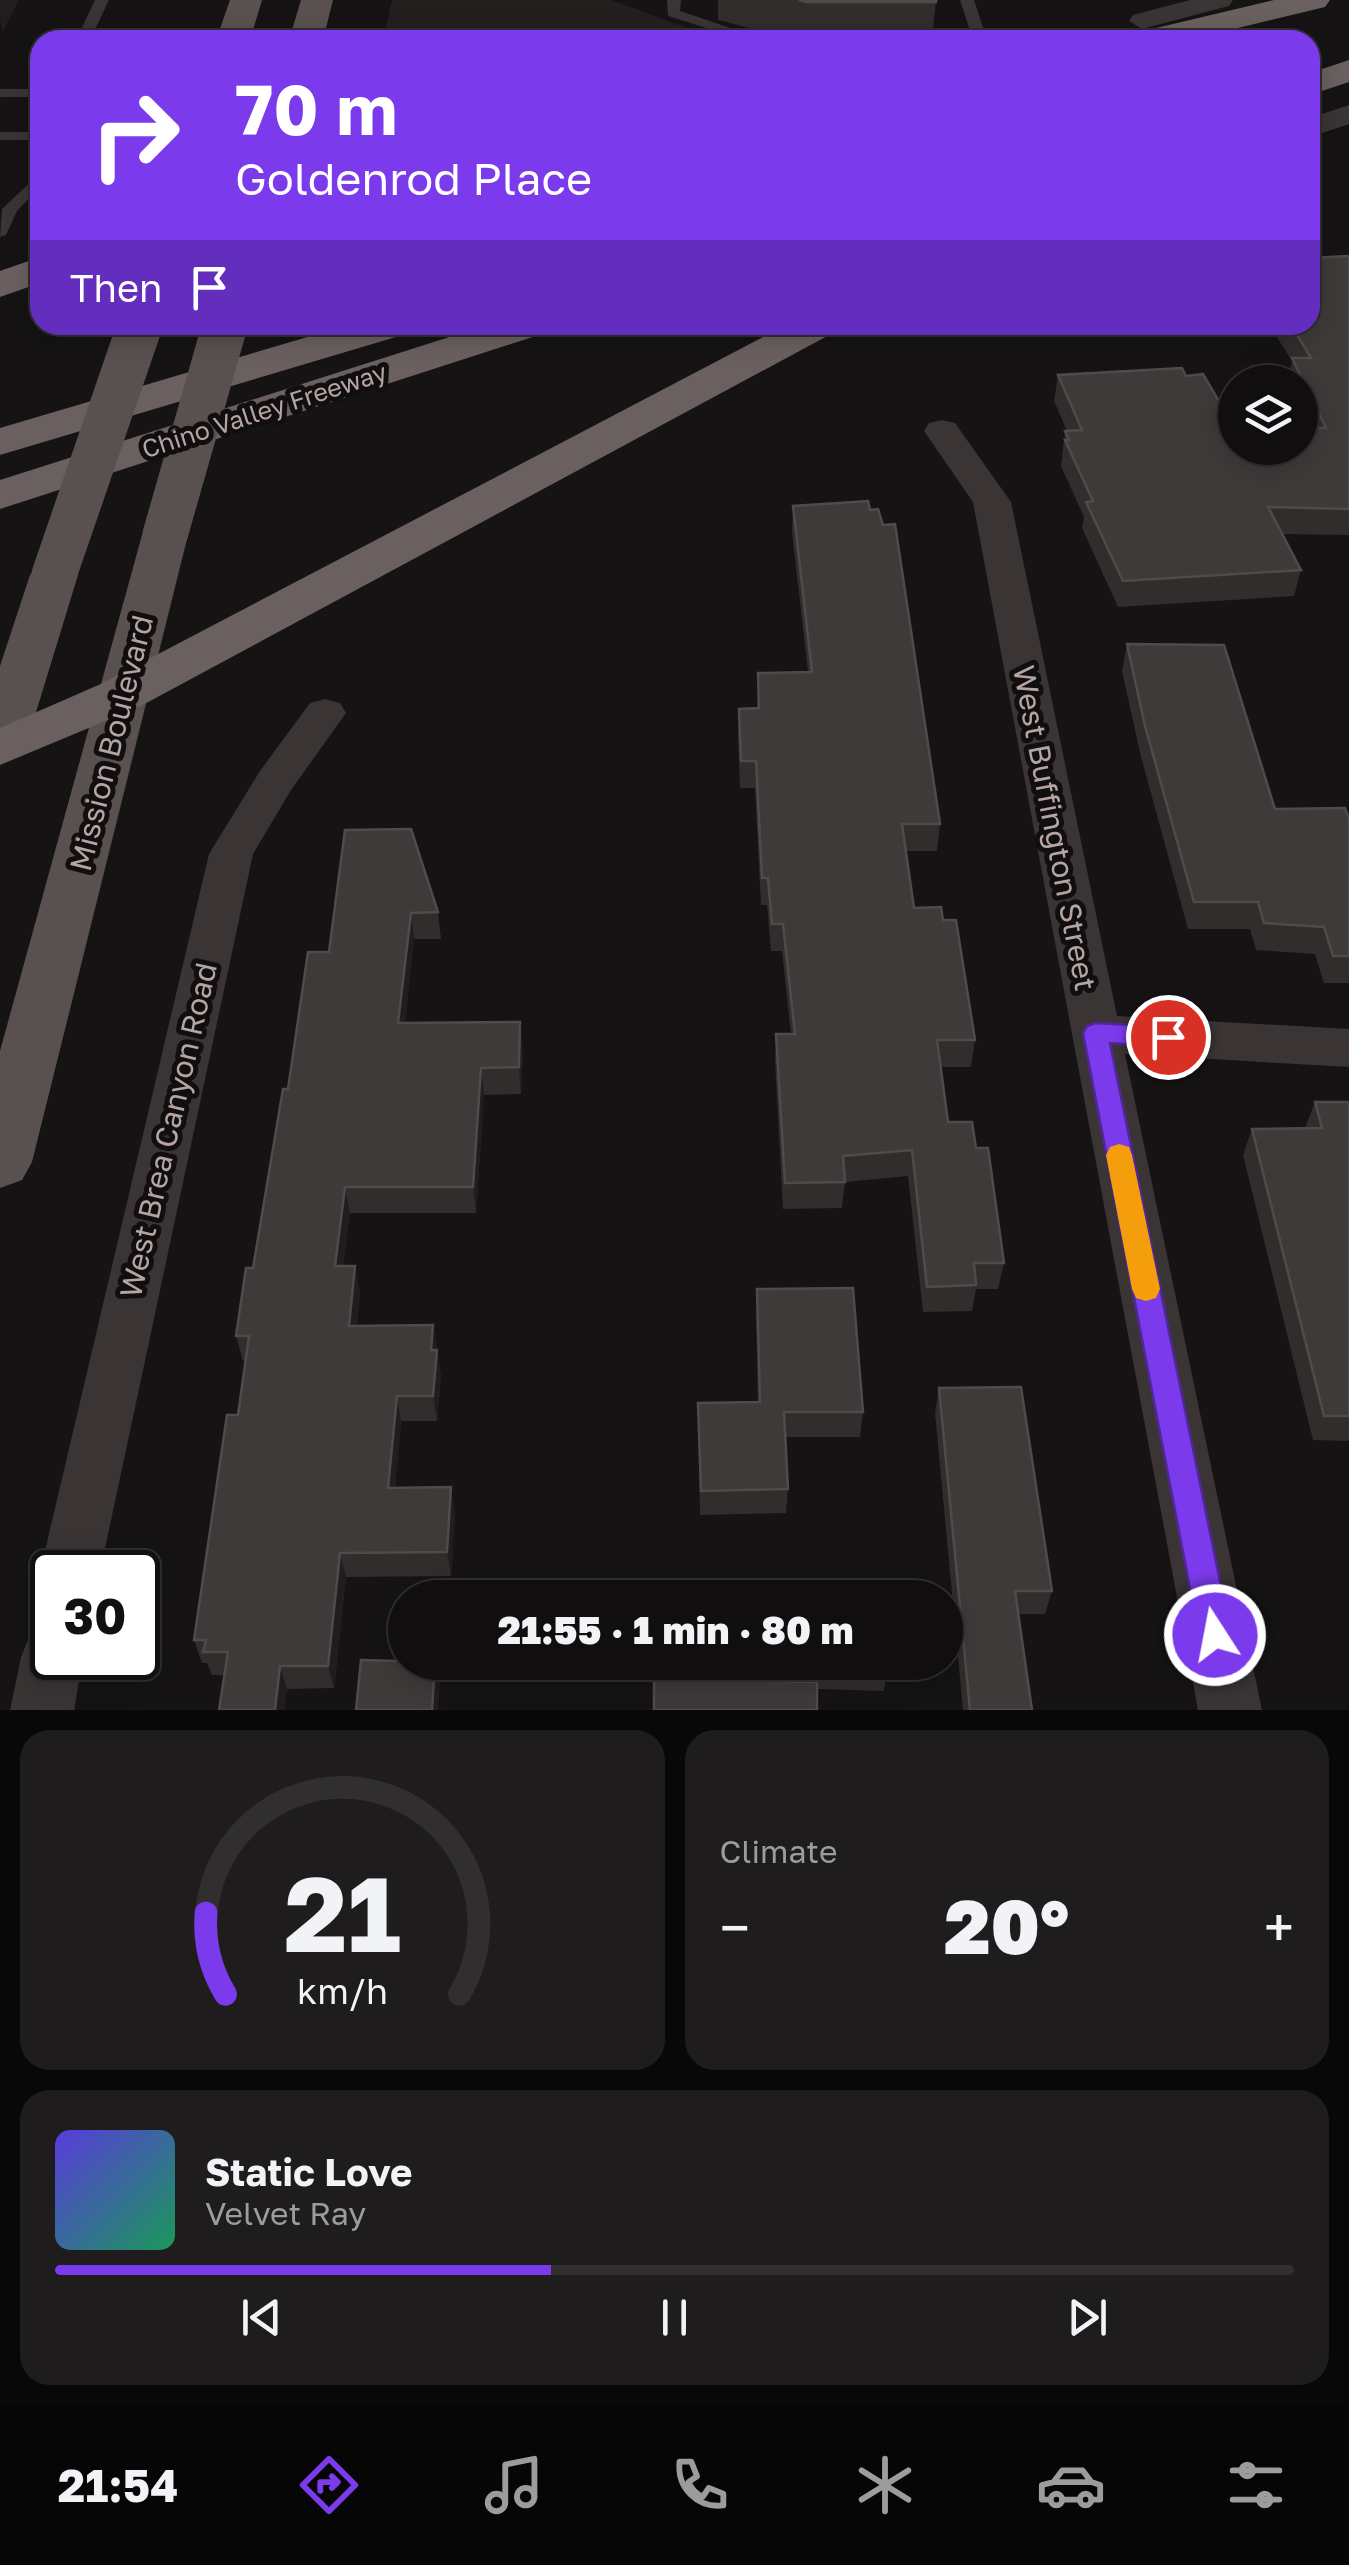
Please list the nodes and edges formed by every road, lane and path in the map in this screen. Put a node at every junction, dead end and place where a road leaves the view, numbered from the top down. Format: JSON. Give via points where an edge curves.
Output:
{"nodes":[{"id":1,"x":102,"y":0,"type":"edge"},
{"id":2,"x":246,"y":0,"type":"edge"},
{"id":3,"x":317,"y":0,"type":"edge"},
{"id":4,"x":674,"y":0,"type":"edge"},
{"id":5,"x":967,"y":0,"type":"edge"},
{"id":6,"x":1220,"y":0,"type":"edge"},
{"id":7,"x":1314,"y":0,"type":"edge"},
{"id":8,"x":1349,"y":14,"type":"edge"},
{"id":9,"x":88,"y":30,"type":"edge"},
{"id":10,"x":236,"y":30,"type":"edge"},
{"id":11,"x":309,"y":30,"type":"edge"},
{"id":12,"x":727,"y":30,"type":"edge"},
{"id":13,"x":977,"y":30,"type":"edge"},
{"id":14,"x":1145,"y":30,"type":"edge"},
{"id":15,"x":1299,"y":30,"type":"edge"},
{"id":16,"x":1349,"y":54,"type":"edge"},
{"id":17,"x":1320,"y":63,"type":"edge"},
{"id":18,"x":1349,"y":70,"type":"edge"},
{"id":19,"x":1320,"y":82,"type":"edge"},
{"id":20,"x":0,"y":93,"type":"edge"},
{"id":21,"x":30,"y":93,"type":"edge"},
{"id":22,"x":1349,"y":114,"type":"edge"},
{"id":23,"x":1320,"y":124,"type":"edge"},
{"id":24,"x":1320,"y":129,"type":"edge"},
{"id":25,"x":0,"y":136,"type":"edge"},
{"id":26,"x":30,"y":136,"type":"edge"},
{"id":27,"x":1349,"y":145,"type":"edge"},
{"id":28,"x":30,"y":188,"type":"edge"},
{"id":29,"x":0,"y":232,"type":"edge"},
{"id":30,"x":30,"y":272,"type":"edge"},
{"id":31,"x":0,"y":284,"type":"edge"},
{"id":32,"x":137,"y":335,"type":"edge"},
{"id":33,"x":221,"y":335,"type":"edge"},
{"id":34,"x":358,"y":335,"type":"edge"},
{"id":35,"x":497,"y":335,"type":"edge"},
{"id":36,"x":798,"y":335,"type":"edge"},
{"id":37,"x":942,"y":431,"type":"dead end"},
{"id":38,"x":0,"y":442,"type":"edge"},
{"id":39,"x":0,"y":495,"type":"edge"},
{"id":40,"x":121,"y":694,"type":"junction"},
{"id":41,"x":325,"y":713,"type":"dead end"},
{"id":42,"x":0,"y":746,"type":"edge"},
{"id":43,"x":1095,"y":1033,"type":"junction"},
{"id":44,"x":1349,"y":1048,"type":"edge"},
{"id":45,"x":0,"y":1162,"type":"edge"},
{"id":46,"x":75,"y":1550,"type":"edge"},
{"id":47,"x":48,"y":1680,"type":"edge"},
{"id":48,"x":42,"y":1710,"type":"edge"},
{"id":49,"x":1230,"y":1710,"type":"edge"}],
"edges":[{"from":1,"to":9,"type":"lane"},
{"from":2,"to":10,"type":"main road"},
{"from":3,"to":11,"type":"main road"},
{"from":4,"to":12,"type":"lane","via":[[673,13]]},
{"from":5,"to":13,"type":"lane"},
{"from":6,"to":14,"type":"street"},
{"from":7,"to":14,"type":"highway"},
{"from":8,"to":15,"type":"highway"},
{"from":16,"to":17,"type":"highway"},
{"from":18,"to":19,"type":"highway"},
{"from":20,"to":21,"type":"lane"},
{"from":22,"to":23,"type":"street"},
{"from":24,"to":27,"type":"street"},
{"from":25,"to":26,"type":"lane"},
{"from":28,"to":29,"type":"lane","via":[[10,208]]},
{"from":30,"to":31,"type":"highway"},
{"from":32,"to":42,"type":"main road","bridge":true},
{"from":33,"to":40,"type":"main road","name":"Mission Boulevard","bridge":true},
{"from":34,"to":38,"type":"highway","name":"Chino Valley Freeway"},
{"from":35,"to":39,"type":"highway","name":"Chino Valley Freeway"},
{"from":36,"to":40,"type":"highway"},
{"from":37,"to":43,"type":"street","name":"West Buffington Street","via":[[992,502]]},
{"from":40,"to":42,"type":"highway"},
{"from":40,"to":45,"type":"main road","name":"Mission Boulevard"},
{"from":41,"to":46,"type":"street","name":"West Brea Canyon Road","via":[[231,854]]},
{"from":43,"to":44,"type":"street"},
{"from":43,"to":49,"type":"street","name":"West Buffington Street"},
{"from":47,"to":48,"type":"street"}]}
